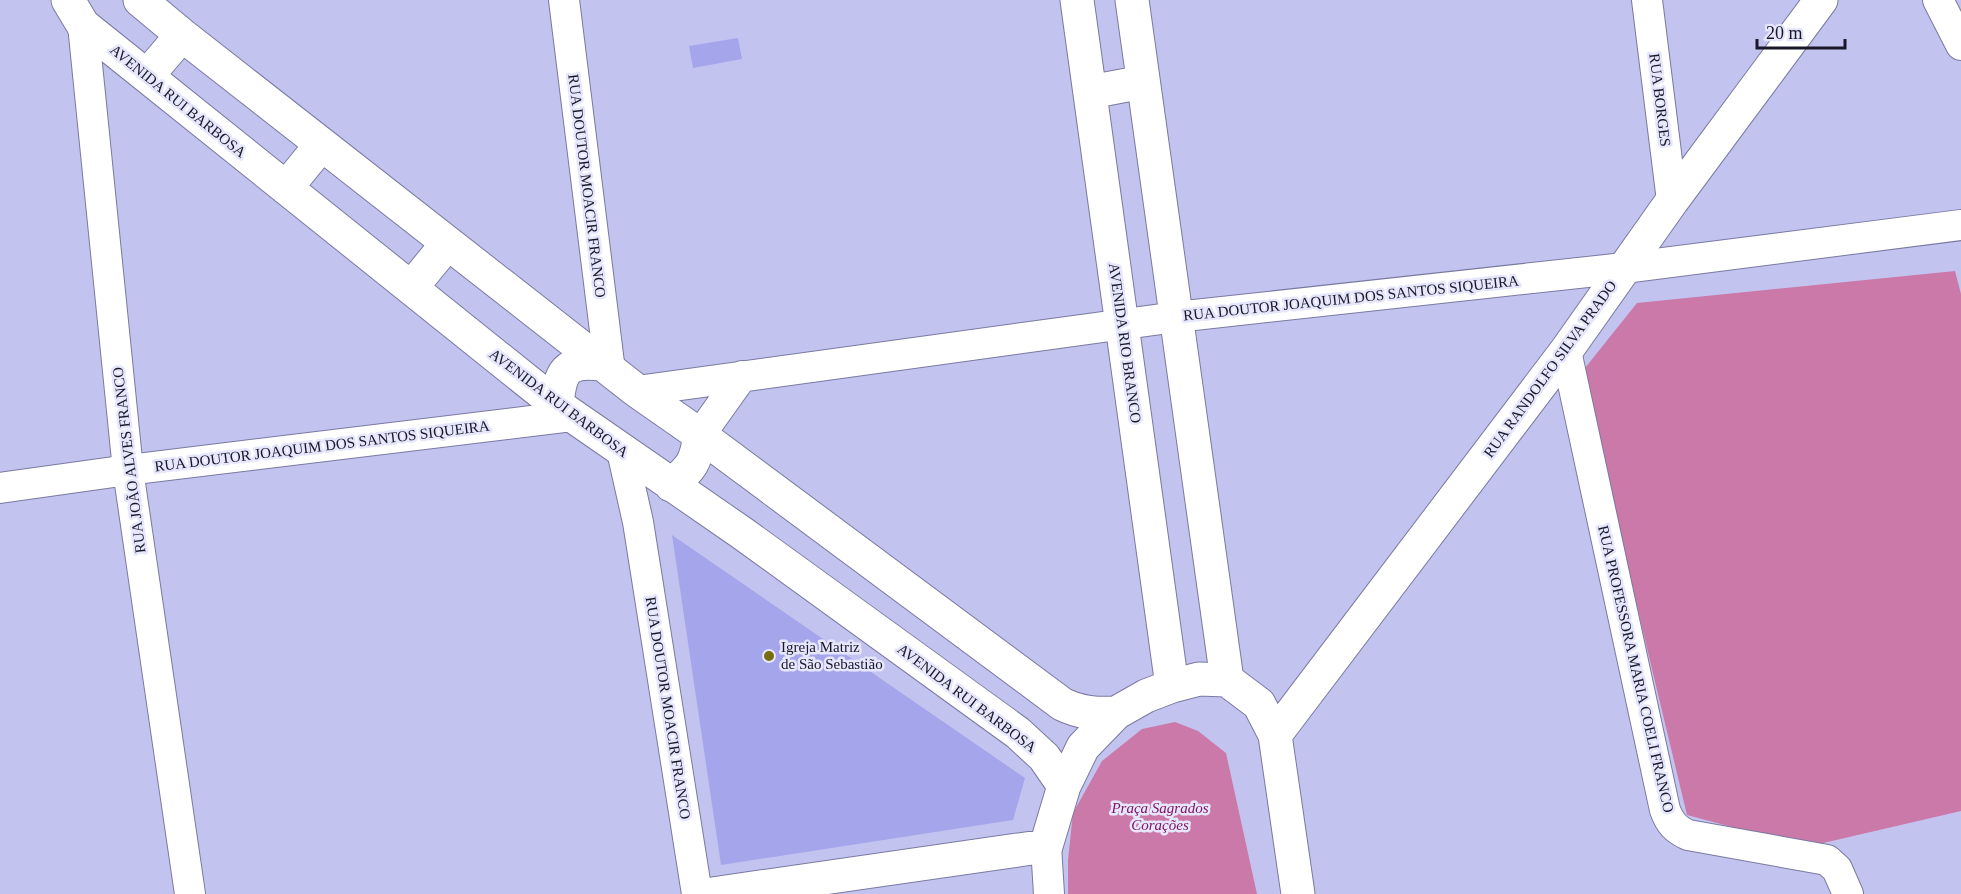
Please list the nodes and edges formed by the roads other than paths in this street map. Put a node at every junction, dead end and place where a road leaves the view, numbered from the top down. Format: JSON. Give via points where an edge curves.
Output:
{"nodes":[{"id":1,"x":140,"y":0,"type":"edge"},
{"id":2,"x":564,"y":0,"type":"edge"},
{"id":3,"x":1077,"y":0,"type":"edge"},
{"id":4,"x":1132,"y":0,"type":"edge"},
{"id":5,"x":1647,"y":0,"type":"edge"},
{"id":6,"x":1821,"y":0,"type":"edge"},
{"id":7,"x":1938,"y":0,"type":"edge"},
{"id":8,"x":75,"y":13,"type":"edge"},
{"id":9,"x":182,"y":35,"type":"junction"},
{"id":10,"x":1961,"y":45,"type":"edge"},
{"id":11,"x":147,"y":76,"type":"junction"},
{"id":12,"x":1143,"y":82,"type":"junction"},
{"id":13,"x":1090,"y":92,"type":"junction"},
{"id":14,"x":321,"y":145,"type":"junction"},
{"id":15,"x":286,"y":188,"type":"junction"},
{"id":16,"x":1672,"y":201,"type":"junction"},
{"id":17,"x":1961,"y":225,"type":"edge"},
{"id":18,"x":447,"y":244,"type":"junction"},
{"id":19,"x":1624,"y":268,"type":"junction"},
{"id":20,"x":411,"y":288,"type":"junction"},
{"id":21,"x":1176,"y":317,"type":"junction"},
{"id":22,"x":1122,"y":324,"type":"junction"},
{"id":23,"x":1566,"y":351,"type":"junction"},
{"id":24,"x":606,"y":368,"type":"junction"},
{"id":25,"x":742,"y":376,"type":"junction"},
{"id":26,"x":637,"y":391,"type":"junction"},
{"id":27,"x":565,"y":410,"type":"junction"},
{"id":28,"x":700,"y":435,"type":"junction"},
{"id":29,"x":622,"y":451,"type":"junction"},
{"id":30,"x":128,"y":470,"type":"junction"},
{"id":31,"x":671,"y":484,"type":"junction"},
{"id":32,"x":0,"y":488,"type":"edge"},
{"id":33,"x":638,"y":522,"type":"junction"},
{"id":34,"x":1227,"y":680,"type":"junction"},
{"id":35,"x":1173,"y":686,"type":"junction"},
{"id":36,"x":1116,"y":713,"type":"junction"},
{"id":37,"x":1275,"y":735,"type":"junction"},
{"id":38,"x":1064,"y":786,"type":"junction"},
{"id":39,"x":1046,"y":846,"type":"junction"},
{"id":40,"x":190,"y":894,"type":"edge"},
{"id":41,"x":698,"y":894,"type":"edge"},
{"id":42,"x":712,"y":894,"type":"edge"},
{"id":43,"x":1049,"y":894,"type":"edge"},
{"id":44,"x":1298,"y":894,"type":"edge"},
{"id":45,"x":1848,"y":894,"type":"edge"}],
"edges":[{"from":1,"to":9,"type":"street"},
{"from":2,"to":24,"type":"street","name":"RUA DOUTOR MOACIR FRANCO"},
{"from":3,"to":13,"type":"street","name":"AVENIDA RIO BRANCO"},
{"from":4,"to":12,"type":"street"},
{"from":5,"to":16,"type":"street","name":"RUA BORGES"},
{"from":6,"to":16,"type":"street","name":"RUA RANDOLFO SILVA PRADO"},
{"from":7,"to":10,"type":"street"},
{"from":8,"to":11,"type":"street","name":"AVENIDA RUI BARBOSA"},
{"from":8,"to":30,"type":"street","name":"RUA JOÃO ALVES FRANCO"},
{"from":9,"to":11,"type":"street"},
{"from":9,"to":14,"type":"street"},
{"from":11,"to":15,"type":"street","name":"AVENIDA RUI BARBOSA"},
{"from":12,"to":13,"type":"street"},
{"from":12,"to":21,"type":"street"},
{"from":13,"to":22,"type":"street","name":"AVENIDA RIO BRANCO"},
{"from":14,"to":15,"type":"street"},
{"from":14,"to":18,"type":"street"},
{"from":15,"to":20,"type":"street","name":"AVENIDA RUI BARBOSA"},
{"from":16,"to":19,"type":"street","name":"RUA RANDOLFO SILVA PRADO"},
{"from":17,"to":19,"type":"street","name":"RUA DOUTOR JOAQUIM DOS SANTOS SIQUEIRA"},
{"from":18,"to":20,"type":"street"},
{"from":18,"to":24,"type":"street"},
{"from":19,"to":21,"type":"street","name":"RUA DOUTOR JOAQUIM DOS SANTOS SIQUEIRA"},
{"from":19,"to":23,"type":"street","name":"RUA RANDOLFO SILVA PRADO"},
{"from":20,"to":27,"type":"street","name":"AVENIDA RUI BARBOSA"},
{"from":21,"to":22,"type":"street","name":"RUA DOUTOR JOAQUIM DOS SANTOS SIQUEIRA"},
{"from":21,"to":34,"type":"street"},
{"from":22,"to":25,"type":"street","name":"RUA DOUTOR JOAQUIM DOS SANTOS SIQUEIRA"},
{"from":22,"to":35,"type":"street","name":"AVENIDA RIO BRANCO"},
{"from":23,"to":37,"type":"street","name":"RUA RANDOLFO SILVA PRADO"},
{"from":23,"to":45,"type":"street","name":"RUA PROFESSORA MARIA COELI FRANCO","via":[[1670,823],[1688,835],[1827,860],[1837,869]]},
{"from":24,"to":26,"type":"street"},
{"from":24,"to":27,"type":"street","via":[[586,362],[563,373],[559,384]]},
{"from":25,"to":26,"type":"street","name":"RUA DOUTOR JOAQUIM DOS SANTOS SIQUEIRA"},
{"from":25,"to":28,"type":"street"},
{"from":26,"to":28,"type":"street"},
{"from":27,"to":29,"type":"street","name":"AVENIDA RUI BARBOSA"},
{"from":27,"to":30,"type":"street","name":"RUA DOUTOR JOAQUIM DOS SANTOS SIQUEIRA"},
{"from":28,"to":31,"type":"street","via":[[694,464]]},
{"from":28,"to":36,"type":"street","via":[[1062,704],[1093,714]]},
{"from":29,"to":31,"type":"street","name":"AVENIDA RUI BARBOSA"},
{"from":29,"to":33,"type":"street","name":"RUA DOUTOR MOACIR FRANCO"},
{"from":30,"to":32,"type":"street","name":"RUA DOUTOR JOAQUIM DOS SANTOS SIQUEIRA"},
{"from":30,"to":40,"type":"street","name":"RUA JOÃO ALVES FRANCO"},
{"from":31,"to":33,"type":"street"},
{"from":31,"to":38,"type":"street","name":"AVENIDA RUI BARBOSA","via":[[1018,733],[1044,757]]},
{"from":33,"to":41,"type":"street","name":"RUA DOUTOR MOACIR FRANCO"},
{"from":34,"to":35,"type":"street","via":[[1198,679]]},
{"from":34,"to":37,"type":"street","via":[[1259,704]]},
{"from":35,"to":36,"type":"street"},
{"from":36,"to":38,"type":"street","via":[[1083,747]]},
{"from":37,"to":44,"type":"street"},
{"from":38,"to":39,"type":"street"},
{"from":39,"to":42,"type":"street"},
{"from":39,"to":43,"type":"street"}]}
